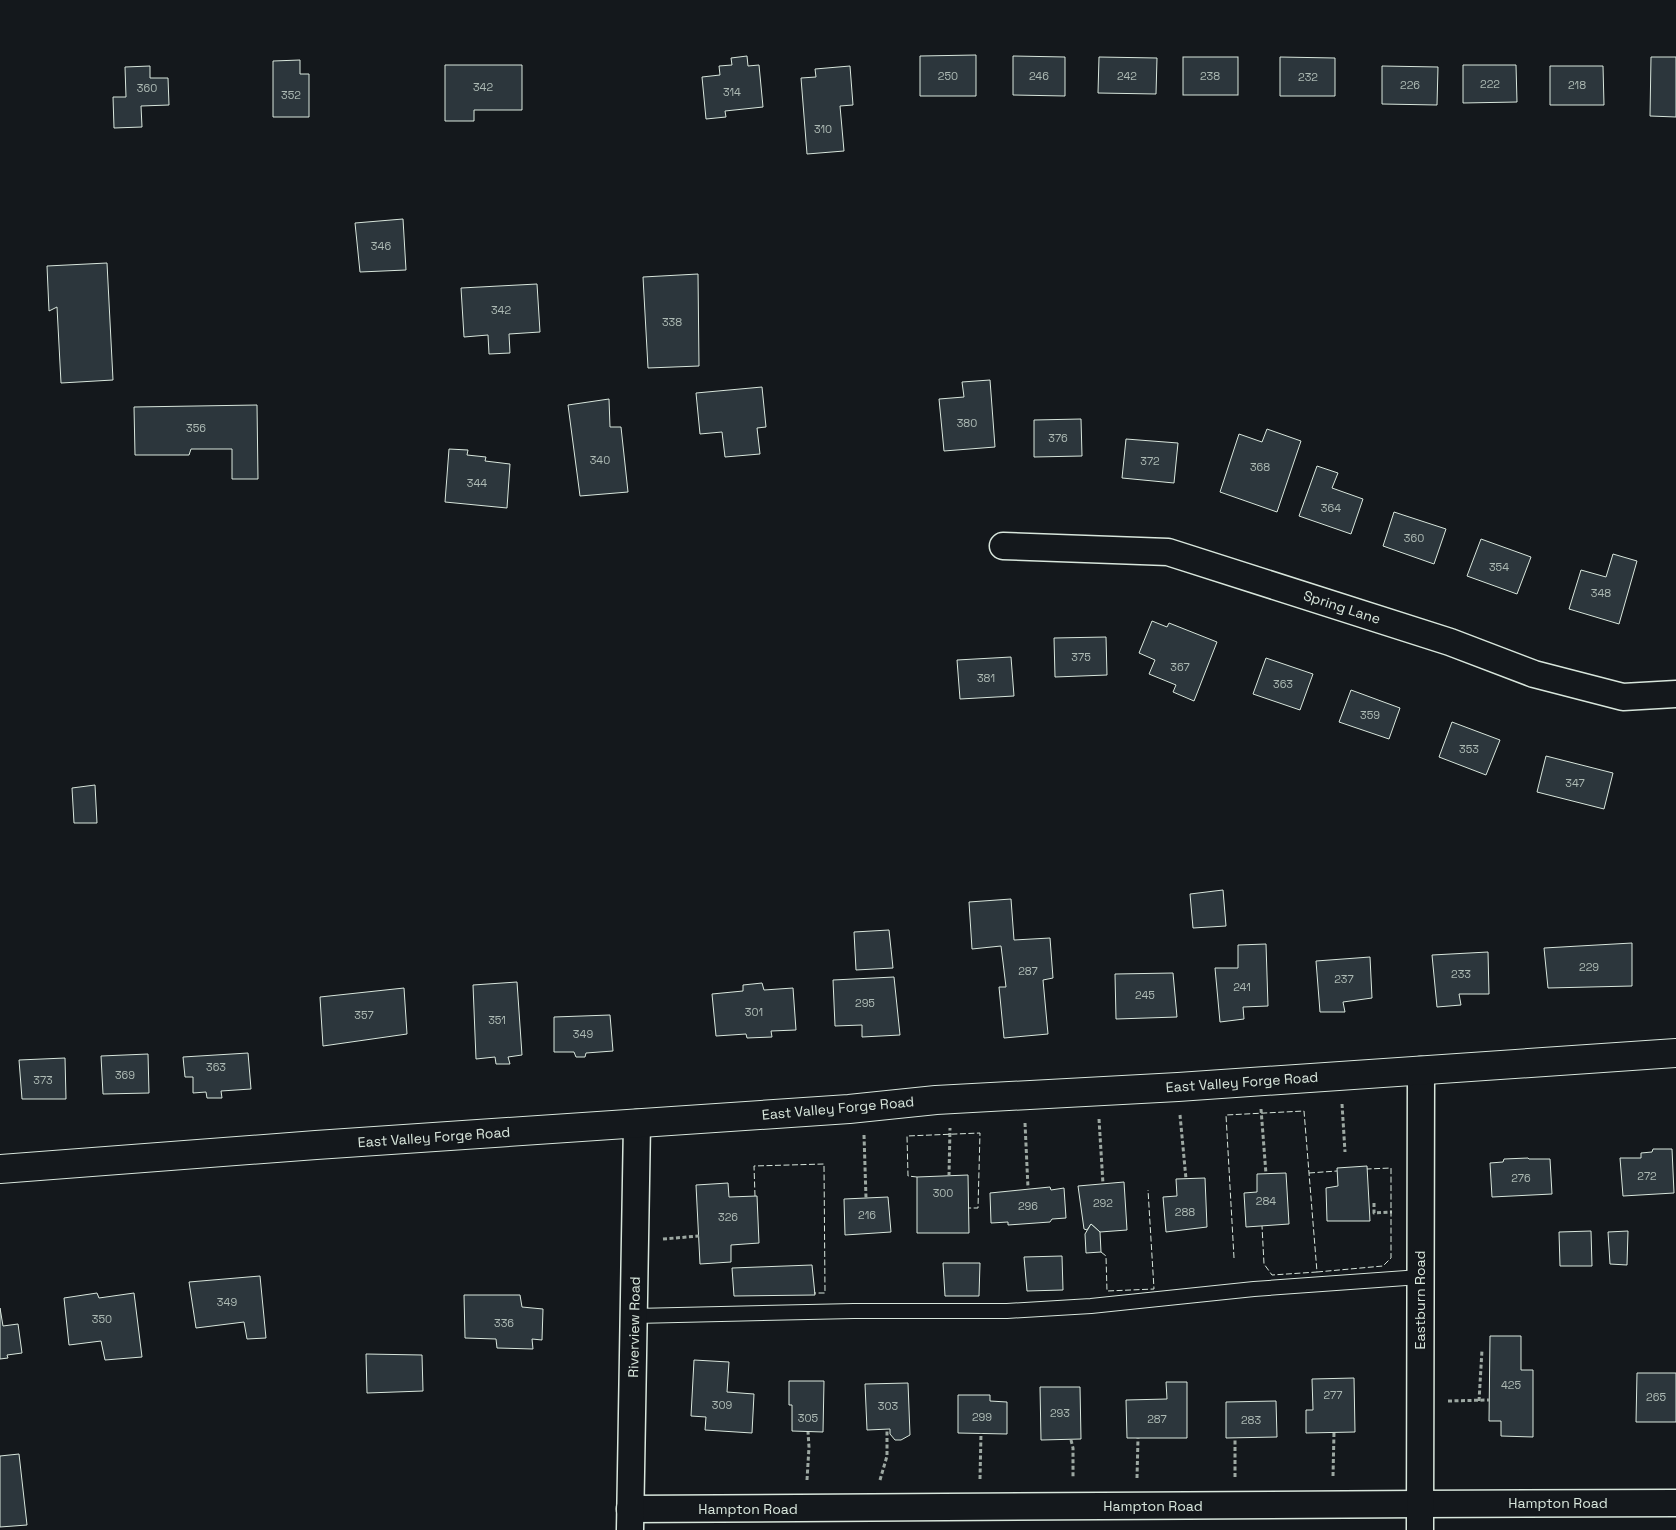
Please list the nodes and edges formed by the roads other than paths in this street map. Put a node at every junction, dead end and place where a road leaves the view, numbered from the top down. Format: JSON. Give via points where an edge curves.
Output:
{"nodes":[{"id":1,"x":1003,"y":546,"type":"dead end"},
{"id":2,"x":1676,"y":694,"type":"edge"},
{"id":3,"x":1676,"y":1053,"type":"edge"},
{"id":4,"x":1421,"y":1070,"type":"junction"},
{"id":5,"x":637,"y":1123,"type":"junction"},
{"id":6,"x":0,"y":1169,"type":"edge"},
{"id":7,"x":1420,"y":1276,"type":"junction"},
{"id":8,"x":634,"y":1316,"type":"junction"},
{"id":9,"x":1420,"y":1504,"type":"junction"},
{"id":10,"x":1676,"y":1504,"type":"edge"},
{"id":11,"x":630,"y":1520,"type":"edge"},
{"id":12,"x":1420,"y":1530,"type":"edge"}],
"edges":[{"from":1,"to":2,"type":"street","name":"Spring Lane","via":[[1168,552],[1450,642],[1534,674],[1623,697]]},
{"from":3,"to":4,"type":"main road","name":"East Valley Forge Road"},
{"from":4,"to":5,"type":"main road","name":"East Valley Forge Road"},
{"from":4,"to":7,"type":"street","name":"Eastburn Road"},
{"from":5,"to":6,"type":"main road","name":"East Valley Forge Road"},
{"from":5,"to":8,"type":"street","name":"Riverview Road"},
{"from":7,"to":8,"type":"lane","via":[[1007,1311]]},
{"from":7,"to":9,"type":"street","name":"Eastburn Road"},
{"from":8,"to":11,"type":"street","name":"Riverview Road"},
{"from":9,"to":10,"type":"street","name":"Hampton Road"},
{"from":9,"to":11,"type":"street","name":"Hampton Road","via":[[804,1508]]},
{"from":9,"to":12,"type":"street","name":"Eastburn Road"}]}
